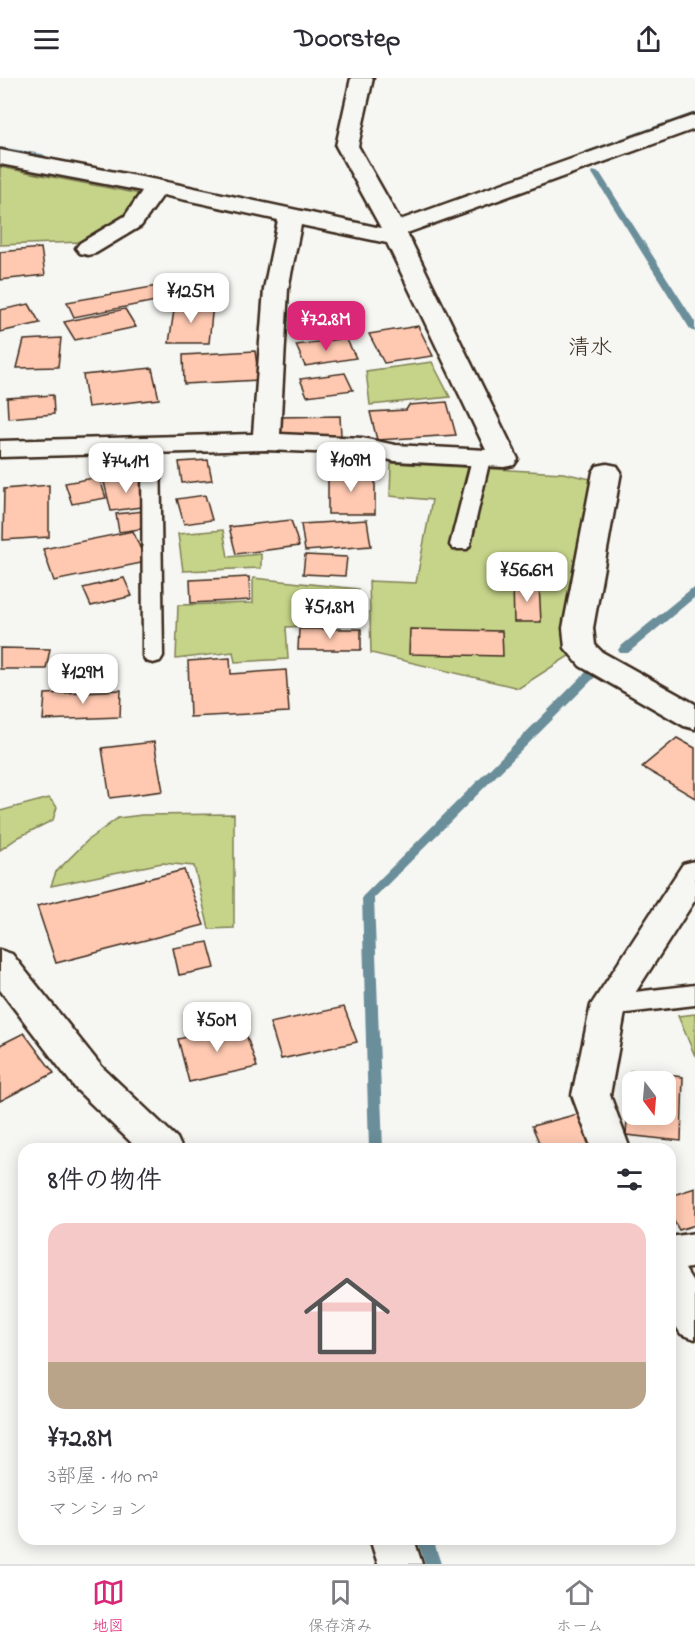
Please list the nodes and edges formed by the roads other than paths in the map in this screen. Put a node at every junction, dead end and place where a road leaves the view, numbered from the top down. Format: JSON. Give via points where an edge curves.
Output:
{"nodes":[{"id":1,"x":362,"y":78,"type":"edge"},
{"id":2,"x":695,"y":122,"type":"edge"},
{"id":3,"x":0,"y":158,"type":"edge"},
{"id":4,"x":157,"y":187,"type":"junction"},
{"id":5,"x":291,"y":216,"type":"junction"},
{"id":6,"x":395,"y":234,"type":"junction"},
{"id":7,"x":88,"y":248,"type":"dead end"},
{"id":8,"x":266,"y":442,"type":"junction"},
{"id":9,"x":151,"y":444,"type":"junction"},
{"id":10,"x":0,"y":449,"type":"edge"},
{"id":11,"x":482,"y":459,"type":"junction"},
{"id":12,"x":607,"y":472,"type":"dead end"},
{"id":13,"x":460,"y":545,"type":"dead end"},
{"id":14,"x":153,"y":656,"type":"dead end"},
{"id":15,"x":695,"y":718,"type":"edge"},
{"id":16,"x":695,"y":873,"type":"edge"},
{"id":17,"x":0,"y":964,"type":"edge"},
{"id":18,"x":695,"y":995,"type":"edge"},
{"id":19,"x":609,"y":1005,"type":"junction"},
{"id":20,"x":157,"y":1143,"type":"edge"},
{"id":21,"x":609,"y":1143,"type":"edge"},
{"id":22,"x":695,"y":1250,"type":"edge"},
{"id":23,"x":676,"y":1253,"type":"edge"},
{"id":24,"x":676,"y":1290,"type":"edge"},
{"id":25,"x":695,"y":1321,"type":"edge"},
{"id":26,"x":394,"y":1545,"type":"edge"},
{"id":27,"x":400,"y":1564,"type":"edge"}],
"edges":[{"from":1,"to":6,"type":"street","via":[[347,146]]},
{"from":2,"to":6,"type":"street"},
{"from":3,"to":4,"type":"street"},
{"from":4,"to":5,"type":"street"},
{"from":4,"to":7,"type":"street","via":[[133,220]]},
{"from":5,"to":6,"type":"street"},
{"from":5,"to":8,"type":"street","via":[[276,289]]},
{"from":6,"to":11,"type":"street","via":[[504,459]]},
{"from":8,"to":9,"type":"street"},
{"from":8,"to":11,"type":"street","via":[[362,446],[395,453]]},
{"from":9,"to":10,"type":"street"},
{"from":9,"to":14,"type":"lane"},
{"from":11,"to":13,"type":"lane"},
{"from":12,"to":15,"type":"street","via":[[578,628],[580,648],[591,659]]},
{"from":16,"to":19,"type":"street"},
{"from":17,"to":20,"type":"street","via":[[89,1078]]},
{"from":18,"to":19,"type":"lane"},
{"from":19,"to":21,"type":"street","via":[[591,1095]]},
{"from":22,"to":23,"type":"street"},
{"from":24,"to":25,"type":"street"},
{"from":26,"to":27,"type":"street"}]}
